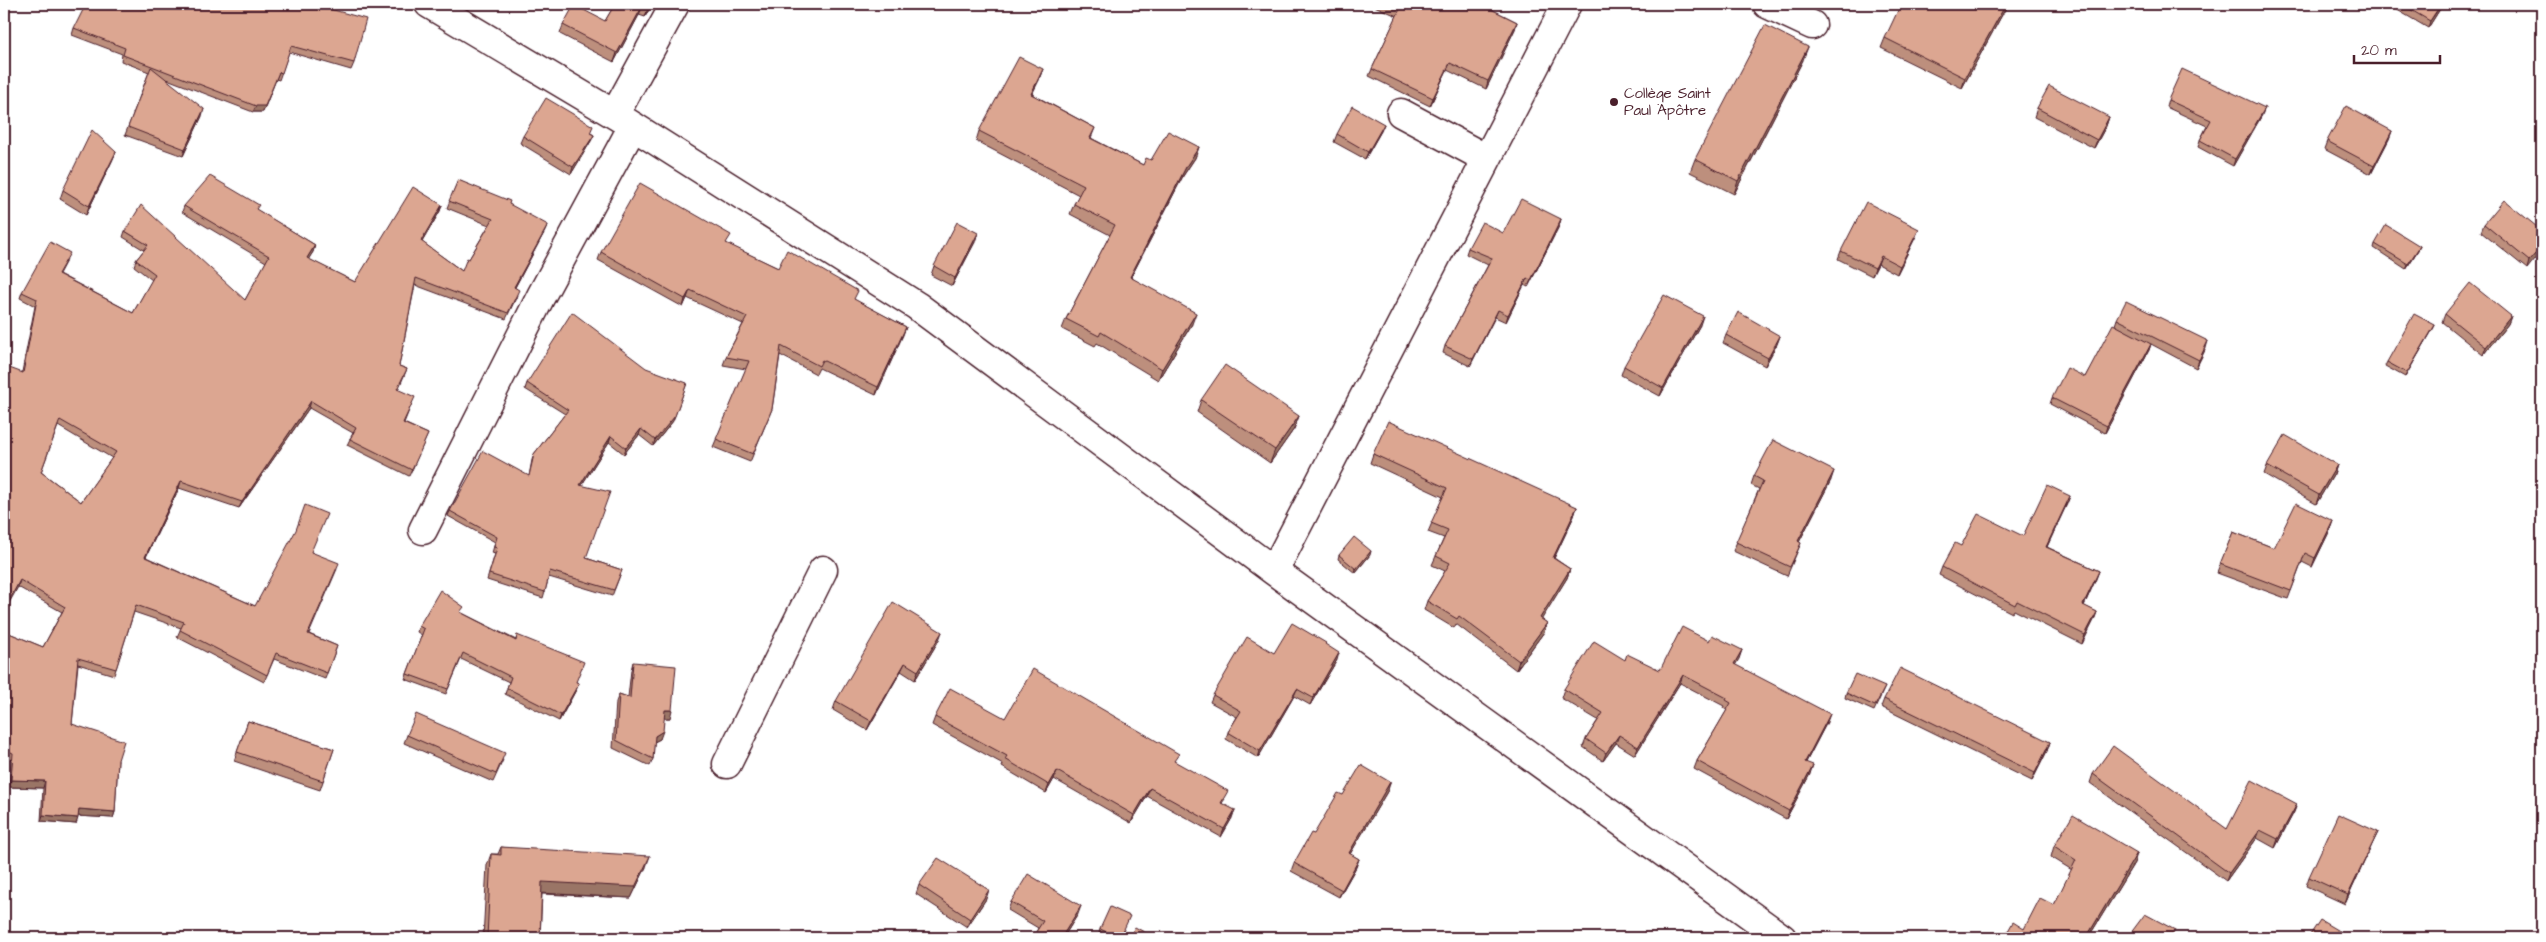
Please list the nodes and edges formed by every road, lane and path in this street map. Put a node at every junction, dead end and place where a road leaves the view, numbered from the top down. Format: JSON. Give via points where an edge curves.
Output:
{"nodes":[{"id":1,"x":429,"y":4,"type":"edge"},
{"id":2,"x":675,"y":4,"type":"edge"},
{"id":3,"x":1567,"y":4,"type":"edge"},
{"id":4,"x":1767,"y":4,"type":"edge"},
{"id":5,"x":1812,"y":25,"type":"dead end"},
{"id":6,"x":1401,"y":113,"type":"dead end"},
{"id":7,"x":624,"y":120,"type":"junction"},
{"id":8,"x":1487,"y":159,"type":"junction"},
{"id":9,"x":423,"y":530,"type":"dead end"},
{"id":10,"x":823,"y":570,"type":"dead end"},
{"id":11,"x":1274,"y":571,"type":"junction"},
{"id":12,"x":727,"y":764,"type":"dead end"},
{"id":13,"x":1782,"y":938,"type":"edge"}],
"edges":[{"from":1,"to":7,"type":"street"},
{"from":2,"to":7,"type":"street"},
{"from":3,"to":8,"type":"street"},
{"from":4,"to":5,"type":"street"},
{"from":6,"to":8,"type":"street"},
{"from":7,"to":9,"type":"street","via":[[541,296]]},
{"from":7,"to":11,"type":"street","via":[[917,306]]},
{"from":8,"to":11,"type":"street"},
{"from":10,"to":12,"type":"street"},
{"from":11,"to":13,"type":"street"}]}
